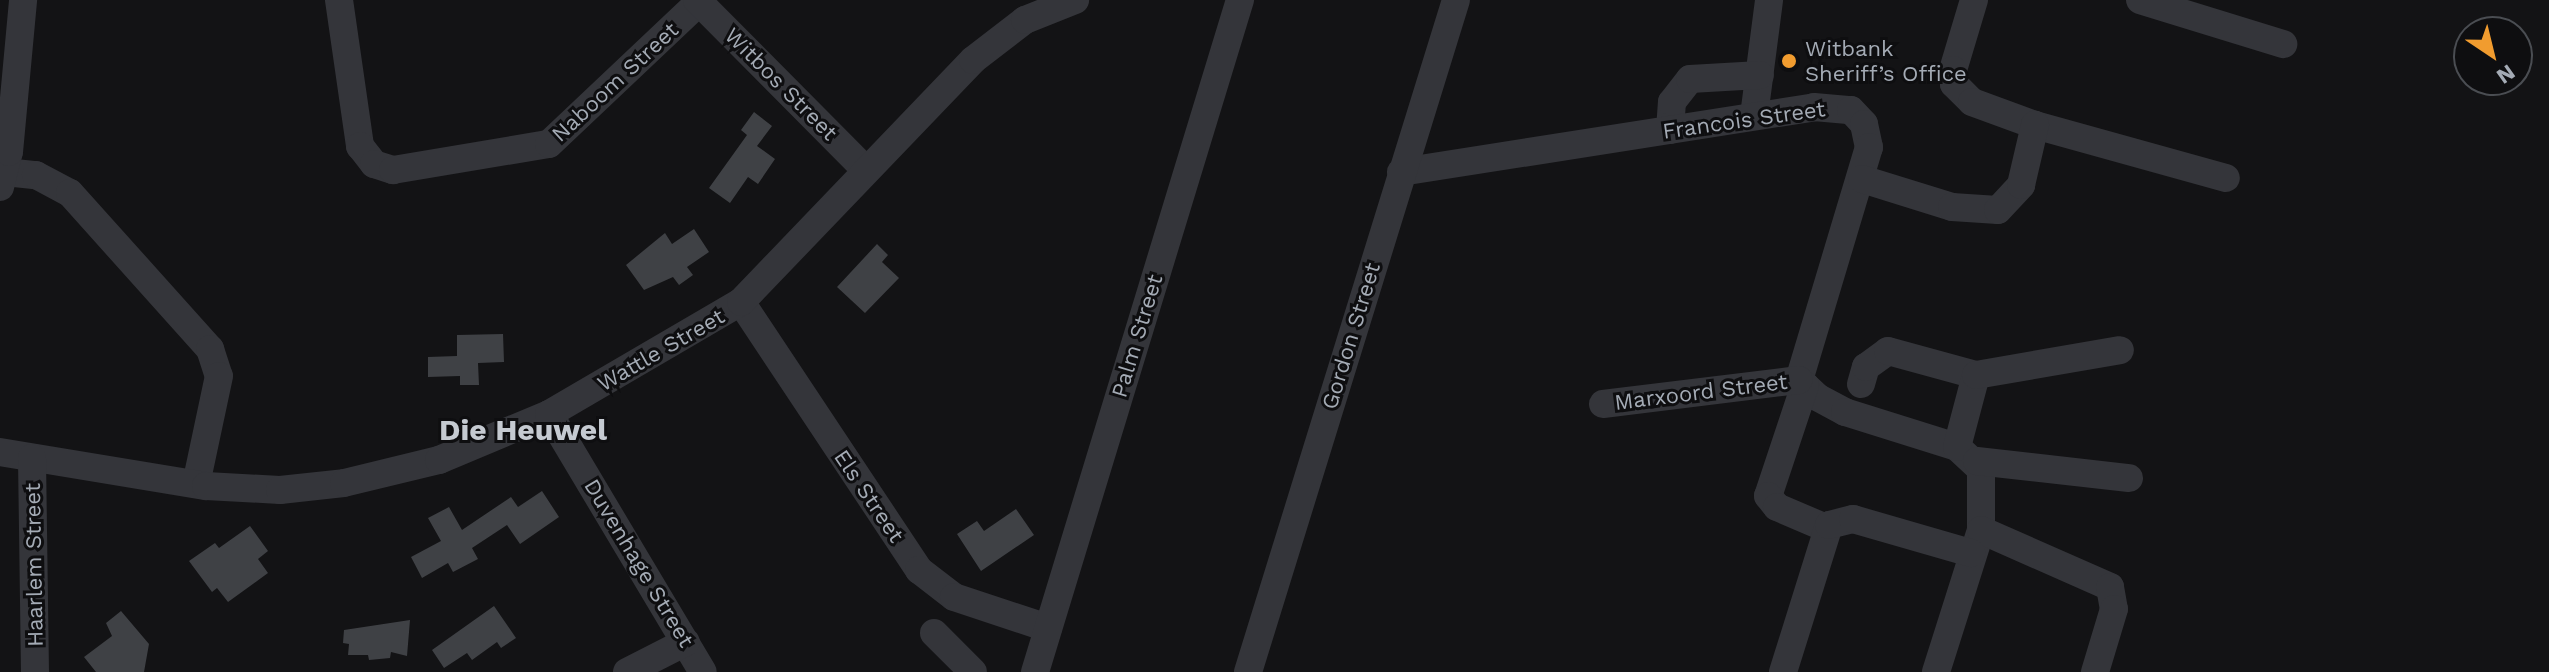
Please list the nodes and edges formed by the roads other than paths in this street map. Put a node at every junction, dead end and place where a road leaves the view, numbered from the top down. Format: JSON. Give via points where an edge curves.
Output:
{"nodes":[{"id":1,"x":23,"y":0,"type":"edge"},
{"id":2,"x":339,"y":0,"type":"edge"},
{"id":3,"x":1075,"y":0,"type":"edge"},
{"id":4,"x":1240,"y":0,"type":"edge"},
{"id":5,"x":1456,"y":0,"type":"edge"},
{"id":6,"x":1769,"y":0,"type":"edge"},
{"id":7,"x":1974,"y":0,"type":"edge"},
{"id":8,"x":2140,"y":0,"type":"edge"},
{"id":9,"x":698,"y":1,"type":"edge"},
{"id":10,"x":1042,"y":4,"type":"edge"},
{"id":11,"x":2283,"y":44,"type":"dead end"},
{"id":12,"x":1760,"y":75,"type":"junction"},
{"id":13,"x":1754,"y":116,"type":"junction"},
{"id":14,"x":2035,"y":125,"type":"junction"},
{"id":15,"x":1670,"y":130,"type":"junction"},
{"id":16,"x":865,"y":169,"type":"junction"},
{"id":17,"x":1401,"y":172,"type":"junction"},
{"id":18,"x":2226,"y":178,"type":"dead end"},
{"id":19,"x":1862,"y":179,"type":"junction"},
{"id":20,"x":2,"y":180,"type":"edge"},
{"id":21,"x":741,"y":302,"type":"junction"},
{"id":22,"x":2120,"y":350,"type":"dead end"},
{"id":23,"x":1976,"y":375,"type":"junction"},
{"id":24,"x":1802,"y":382,"type":"junction"},
{"id":25,"x":1861,"y":384,"type":"dead end"},
{"id":26,"x":1603,"y":404,"type":"dead end"},
{"id":27,"x":549,"y":414,"type":"junction"},
{"id":28,"x":0,"y":452,"type":"edge"},
{"id":29,"x":1967,"y":454,"type":"junction"},
{"id":30,"x":32,"y":458,"type":"junction"},
{"id":31,"x":2129,"y":478,"type":"dead end"},
{"id":32,"x":196,"y":484,"type":"junction"},
{"id":33,"x":1826,"y":528,"type":"junction"},
{"id":34,"x":1976,"y":542,"type":"junction"},
{"id":35,"x":1048,"y":628,"type":"junction"},
{"id":36,"x":934,"y":633,"type":"dead end"},
{"id":37,"x":686,"y":642,"type":"junction"},
{"id":38,"x":35,"y":672,"type":"edge"},
{"id":39,"x":627,"y":672,"type":"edge"},
{"id":40,"x":703,"y":672,"type":"edge"},
{"id":41,"x":973,"y":672,"type":"edge"},
{"id":42,"x":1035,"y":672,"type":"edge"},
{"id":43,"x":1248,"y":672,"type":"edge"},
{"id":44,"x":1783,"y":672,"type":"edge"},
{"id":45,"x":1936,"y":672,"type":"edge"},
{"id":46,"x":2095,"y":672,"type":"edge"}],
"edges":[{"from":1,"to":20,"type":"street"},
{"from":2,"to":9,"type":"street","name":"Naboom Street","via":[[360,146],[381,168],[527,152],[549,144]]},
{"from":3,"to":10,"type":"street","name":"Wattle Street"},
{"from":4,"to":35,"type":"street","name":"Palm Street"},
{"from":5,"to":17,"type":"street","name":"Gordon Street"},
{"from":6,"to":12,"type":"street"},
{"from":7,"to":14,"type":"street","via":[[1953,70],[1954,84],[1972,102]]},
{"from":8,"to":11,"type":"street"},
{"from":9,"to":16,"type":"street","name":"Witbos Street"},
{"from":10,"to":16,"type":"street","name":"Wattle Street","via":[[973,60]]},
{"from":12,"to":13,"type":"street"},
{"from":12,"to":15,"type":"street","via":[[1690,79],[1672,102]]},
{"from":13,"to":15,"type":"street","name":"Francois Street"},
{"from":13,"to":19,"type":"street","name":"Francois Street","via":[[1814,107],[1851,110],[1868,133]]},
{"from":14,"to":18,"type":"street"},
{"from":14,"to":19,"type":"street","via":[[2021,185],[1998,210],[1952,207]]},
{"from":15,"to":17,"type":"street","name":"Francois Street"},
{"from":16,"to":21,"type":"street","name":"Wattle Street"},
{"from":17,"to":43,"type":"street","name":"Gordon Street"},
{"from":19,"to":24,"type":"street","name":"Francois Street"},
{"from":20,"to":32,"type":"street","via":[[36,175],[70,193],[210,349],[219,376]]},
{"from":21,"to":27,"type":"street","name":"Wattle Street"},
{"from":21,"to":35,"type":"street","name":"Els Street","via":[[919,570],[954,597]]},
{"from":22,"to":23,"type":"street"},
{"from":23,"to":25,"type":"street","via":[[1888,351],[1866,367]]},
{"from":23,"to":29,"type":"street"},
{"from":24,"to":26,"type":"street","name":"Marxoord Street"},
{"from":24,"to":29,"type":"street","via":[[1845,412]]},
{"from":24,"to":33,"type":"street","name":"Francois Street","via":[[1768,496],[1777,507]]},
{"from":27,"to":32,"type":"street","name":"Wattle Street","via":[[439,460],[344,483],[280,490]]},
{"from":27,"to":37,"type":"street","name":"Duvenhage Street"},
{"from":28,"to":30,"type":"street","name":"Wattle Street"},
{"from":29,"to":31,"type":"street"},
{"from":29,"to":34,"type":"street","via":[[1984,490]]},
{"from":30,"to":32,"type":"street","name":"Wattle Street"},
{"from":30,"to":38,"type":"street","name":"Haarlem Street"},
{"from":33,"to":34,"type":"street","via":[[1853,519]]},
{"from":33,"to":44,"type":"street"},
{"from":34,"to":45,"type":"street"},
{"from":34,"to":46,"type":"street","via":[[2110,587],[2114,609]]},
{"from":35,"to":42,"type":"street","name":"Palm Street"},
{"from":36,"to":41,"type":"street"},
{"from":37,"to":39,"type":"street"},
{"from":37,"to":40,"type":"street","name":"Duvenhage Street"}]}
